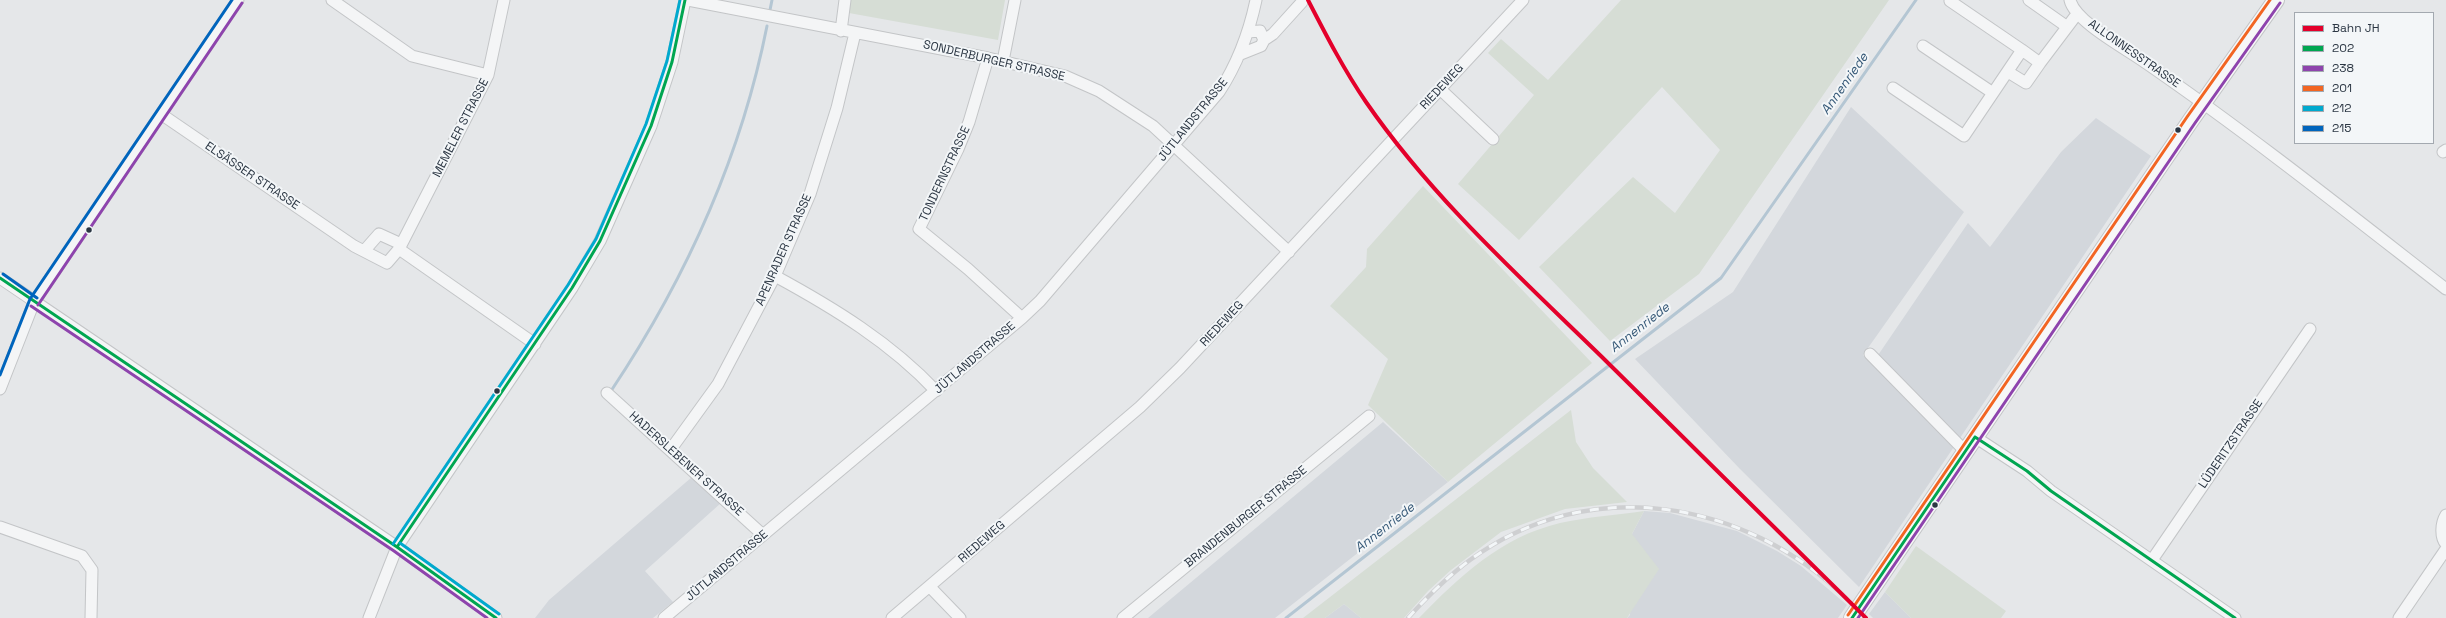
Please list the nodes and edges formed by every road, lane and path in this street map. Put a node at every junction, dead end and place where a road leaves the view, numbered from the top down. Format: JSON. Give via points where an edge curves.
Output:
{"nodes":[{"id":1,"x":238,"y":0,"type":"edge"},
{"id":2,"x":332,"y":0,"type":"edge"},
{"id":3,"x":504,"y":0,"type":"edge"},
{"id":4,"x":686,"y":0,"type":"edge"},
{"id":5,"x":845,"y":0,"type":"edge"},
{"id":6,"x":1015,"y":0,"type":"edge"},
{"id":7,"x":1256,"y":0,"type":"edge"},
{"id":8,"x":1523,"y":0,"type":"edge"},
{"id":9,"x":2029,"y":0,"type":"edge"},
{"id":10,"x":2070,"y":0,"type":"edge"},
{"id":11,"x":2276,"y":0,"type":"edge"},
{"id":12,"x":1950,"y":1,"type":"dead end"},
{"id":13,"x":1302,"y":2,"type":"dead end"},
{"id":14,"x":2077,"y":14,"type":"junction"},
{"id":15,"x":2066,"y":26,"type":"junction"},
{"id":16,"x":841,"y":31,"type":"junction"},
{"id":17,"x":1248,"y":32,"type":"junction"},
{"id":18,"x":855,"y":33,"type":"junction"},
{"id":19,"x":1264,"y":40,"type":"junction"},
{"id":20,"x":1923,"y":46,"type":"dead end"},
{"id":21,"x":2022,"y":50,"type":"junction"},
{"id":22,"x":1240,"y":54,"type":"junction"},
{"id":23,"x":988,"y":58,"type":"junction"},
{"id":24,"x":1003,"y":61,"type":"junction"},
{"id":25,"x":2040,"y":63,"type":"junction"},
{"id":26,"x":2008,"y":72,"type":"junction"},
{"id":27,"x":488,"y":75,"type":"junction"},
{"id":28,"x":1893,"y":88,"type":"dead end"},
{"id":29,"x":1440,"y":90,"type":"junction"},
{"id":30,"x":1993,"y":93,"type":"junction"},
{"id":31,"x":2203,"y":102,"type":"junction"},
{"id":32,"x":160,"y":114,"type":"junction"},
{"id":33,"x":1492,"y":139,"type":"dead end"},
{"id":34,"x":1174,"y":145,"type":"junction"},
{"id":35,"x":400,"y":247,"type":"junction"},
{"id":36,"x":364,"y":251,"type":"junction"},
{"id":37,"x":1289,"y":252,"type":"junction"},
{"id":38,"x":775,"y":276,"type":"junction"},
{"id":39,"x":0,"y":278,"type":"edge"},
{"id":40,"x":2446,"y":289,"type":"edge"},
{"id":41,"x":34,"y":302,"type":"junction"},
{"id":42,"x":1022,"y":318,"type":"junction"},
{"id":43,"x":2310,"y":328,"type":"dead end"},
{"id":44,"x":535,"y":344,"type":"junction"},
{"id":45,"x":1870,"y":354,"type":"dead end"},
{"id":46,"x":0,"y":389,"type":"edge"},
{"id":47,"x":936,"y":391,"type":"junction"},
{"id":48,"x":607,"y":393,"type":"dead end"},
{"id":49,"x":1368,"y":416,"type":"dead end"},
{"id":50,"x":1975,"y":438,"type":"junction"},
{"id":51,"x":671,"y":449,"type":"junction"},
{"id":52,"x":1965,"y":451,"type":"junction"},
{"id":53,"x":2446,"y":515,"type":"edge"},
{"id":54,"x":0,"y":527,"type":"edge"},
{"id":55,"x":763,"y":535,"type":"junction"},
{"id":56,"x":2446,"y":544,"type":"edge"},
{"id":57,"x":397,"y":548,"type":"junction"},
{"id":58,"x":2446,"y":549,"type":"edge"},
{"id":59,"x":2152,"y":560,"type":"junction"},
{"id":60,"x":930,"y":587,"type":"junction"},
{"id":61,"x":91,"y":618,"type":"edge"},
{"id":62,"x":369,"y":618,"type":"edge"},
{"id":63,"x":496,"y":618,"type":"edge"},
{"id":64,"x":664,"y":618,"type":"edge"},
{"id":65,"x":892,"y":618,"type":"edge"},
{"id":66,"x":960,"y":618,"type":"edge"},
{"id":67,"x":1123,"y":618,"type":"edge"},
{"id":68,"x":1852,"y":618,"type":"edge"},
{"id":69,"x":2234,"y":618,"type":"edge"},
{"id":70,"x":2399,"y":618,"type":"edge"}],
"edges":[{"from":1,"to":32,"type":"street"},
{"from":2,"to":27,"type":"street","via":[[412,56]]},
{"from":3,"to":27,"type":"street","name":"MEMELER STRASSE"},
{"from":4,"to":16,"type":"street","name":"SONDERBURGER STRASSE"},
{"from":4,"to":44,"type":"street","via":[[672,62],[651,126],[600,241]]},
{"from":5,"to":16,"type":"street"},
{"from":6,"to":24,"type":"street"},
{"from":7,"to":17,"type":"street","name":"JÜTLANDSTRASSE"},
{"from":8,"to":29,"type":"street","name":"RIEDEWEG"},
{"from":9,"to":15,"type":"street"},
{"from":10,"to":14,"type":"street","name":"ALLONNESSTRASSE"},
{"from":11,"to":31,"type":"street"},
{"from":12,"to":21,"type":"street"},
{"from":13,"to":19,"type":"street","via":[[1273,34]]},
{"from":14,"to":15,"type":"street"},
{"from":14,"to":31,"type":"street","name":"ALLONNESSTRASSE"},
{"from":15,"to":25,"type":"street"},
{"from":16,"to":18,"type":"street","name":"SONDERBURGER STRASSE"},
{"from":17,"to":19,"type":"street","via":[[1260,31]]},
{"from":17,"to":22,"type":"street","name":"JÜTLANDSTRASSE"},
{"from":18,"to":23,"type":"street","name":"SONDERBURGER STRASSE"},
{"from":18,"to":38,"type":"street","name":"APENRADER STRASSE","via":[[838,108],[810,194]]},
{"from":19,"to":22,"type":"street","via":[[1261,46]]},
{"from":20,"to":30,"type":"street"},
{"from":21,"to":25,"type":"street"},
{"from":21,"to":26,"type":"street"},
{"from":22,"to":34,"type":"street","name":"JÜTLANDSTRASSE","via":[[1219,92]]},
{"from":23,"to":24,"type":"street","name":"SONDERBURGER STRASSE"},
{"from":23,"to":42,"type":"street","name":"TONDERNSTRASSE","via":[[961,142],[919,229]]},
{"from":24,"to":34,"type":"street","name":"SONDERBURGER STRASSE","via":[[1065,76],[1099,91],[1154,126]]},
{"from":25,"to":26,"type":"street","via":[[2026,83]]},
{"from":26,"to":30,"type":"street"},
{"from":27,"to":35,"type":"street","name":"MEMELER STRASSE"},
{"from":28,"to":30,"type":"street","via":[[1964,136]]},
{"from":29,"to":33,"type":"street"},
{"from":29,"to":37,"type":"street","name":"RIEDEWEG"},
{"from":31,"to":40,"type":"street","name":"ALLONNESSTRASSE"},
{"from":31,"to":50,"type":"street"},
{"from":32,"to":36,"type":"street","name":"ELSÄSSER STRASSE"},
{"from":32,"to":41,"type":"street"},
{"from":34,"to":37,"type":"street","name":"SONDERBURGER STRASSE"},
{"from":34,"to":42,"type":"street","name":"JÜTLANDSTRASSE","via":[[1040,301]]},
{"from":35,"to":36,"type":"street","name":"ELSÄSSER STRASSE","via":[[387,263]]},
{"from":35,"to":36,"type":"street","via":[[379,234]]},
{"from":35,"to":44,"type":"street"},
{"from":37,"to":60,"type":"street","name":"RIEDEWEG","via":[[1140,407]]},
{"from":38,"to":47,"type":"street","via":[[825,303],[892,350]]},
{"from":38,"to":51,"type":"street","name":"APENRADER STRASSE","via":[[718,384]]},
{"from":39,"to":41,"type":"street"},
{"from":41,"to":46,"type":"street"},
{"from":41,"to":57,"type":"street"},
{"from":42,"to":47,"type":"street","name":"JÜTLANDSTRASSE"},
{"from":43,"to":59,"type":"street","name":"LÜDERITZSTRASSE"},
{"from":44,"to":57,"type":"street"},
{"from":45,"to":52,"type":"street"},
{"from":47,"to":55,"type":"street","name":"JÜTLANDSTRASSE"},
{"from":48,"to":51,"type":"street","name":"HADERSLEBENER STRASSE"},
{"from":49,"to":67,"type":"street","name":"BRANDENBURGER STRASSE"},
{"from":50,"to":52,"type":"street"},
{"from":50,"to":59,"type":"street","via":[[2027,471]]},
{"from":51,"to":55,"type":"street","name":"HADERSLEBENER STRASSE"},
{"from":52,"to":68,"type":"street"},
{"from":53,"to":56,"type":"street","via":[[2442,521],[2443,540]]},
{"from":54,"to":61,"type":"street","via":[[82,556],[92,570]]},
{"from":55,"to":64,"type":"street","name":"JÜTLANDSTRASSE"},
{"from":57,"to":62,"type":"street"},
{"from":57,"to":63,"type":"street"},
{"from":58,"to":70,"type":"street"},
{"from":59,"to":69,"type":"street"},
{"from":60,"to":65,"type":"street","name":"RIEDEWEG"},
{"from":60,"to":66,"type":"street"}]}
